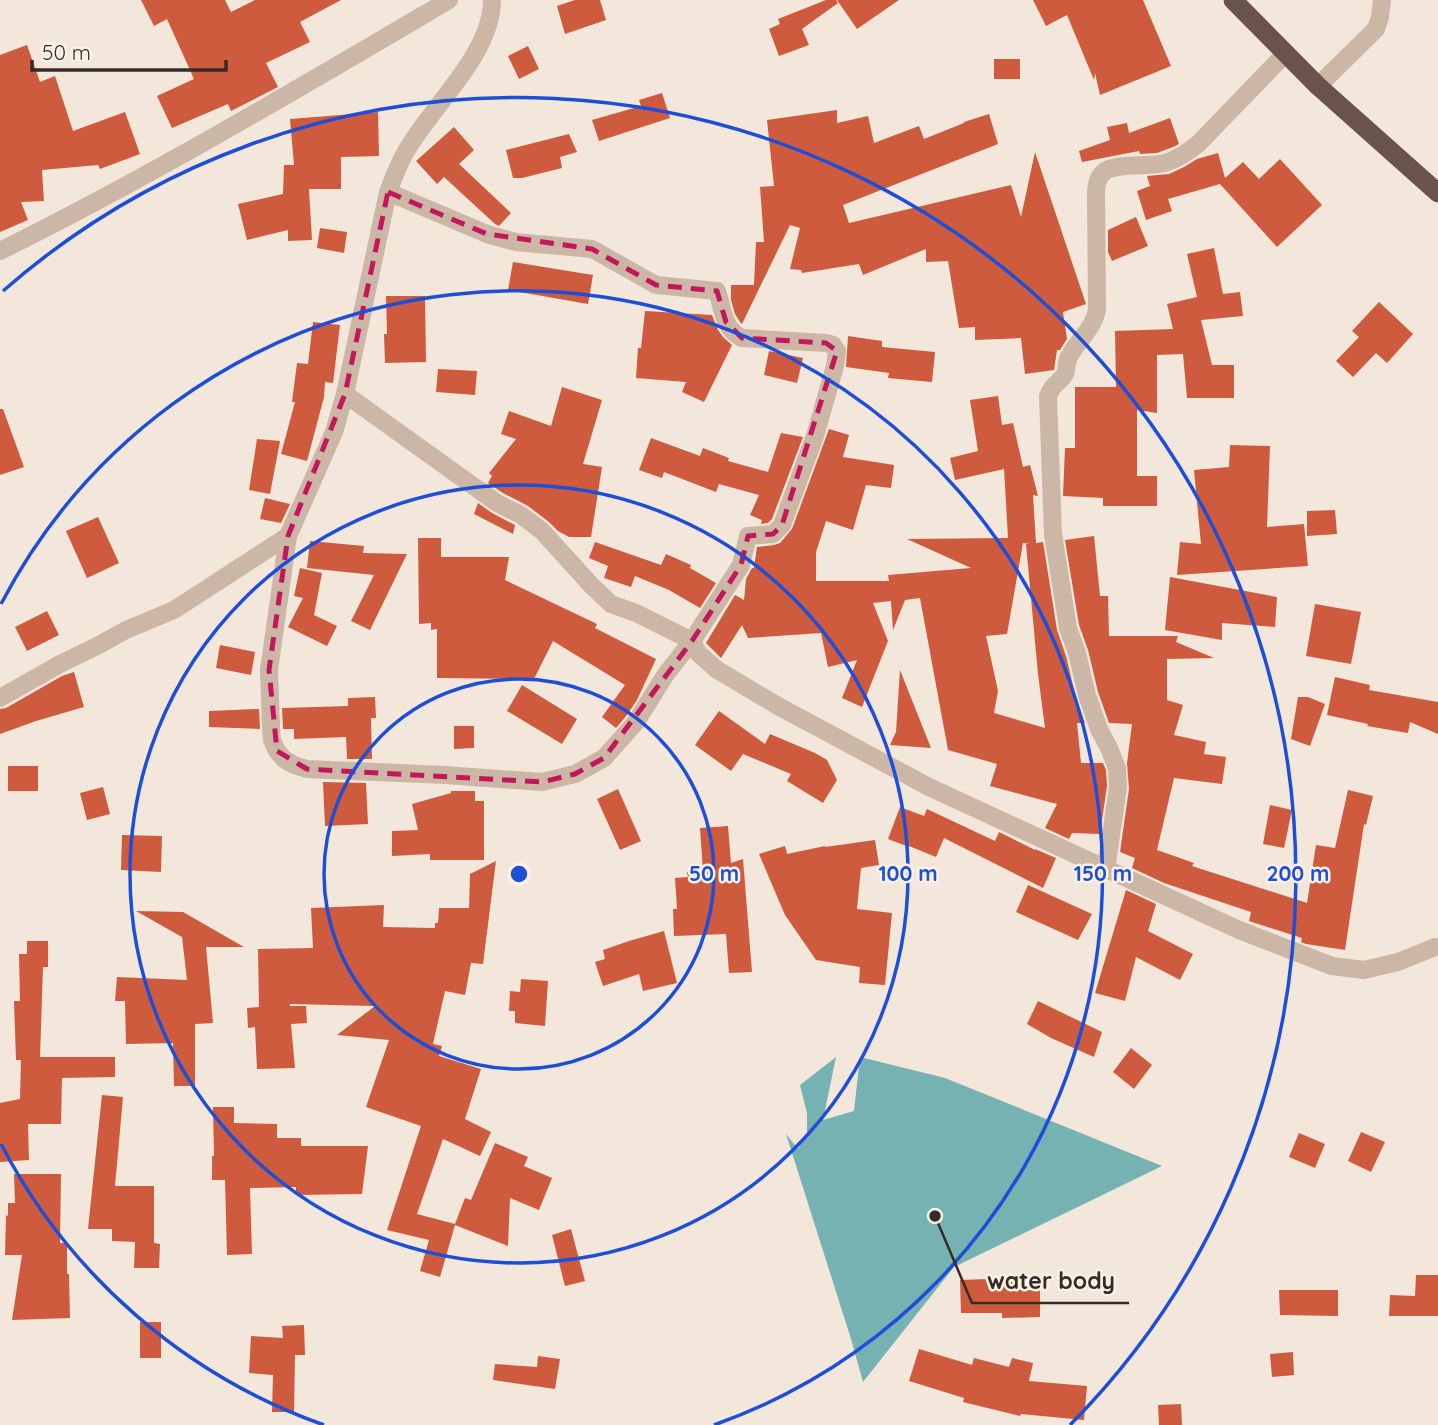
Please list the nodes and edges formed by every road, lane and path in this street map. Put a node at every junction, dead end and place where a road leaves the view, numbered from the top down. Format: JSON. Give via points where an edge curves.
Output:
{"nodes":[{"id":1,"x":449,"y":0,"type":"edge"},
{"id":2,"x":492,"y":0,"type":"edge"},
{"id":3,"x":1233,"y":0,"type":"edge"},
{"id":4,"x":1382,"y":0,"type":"edge"},
{"id":5,"x":1286,"y":52,"type":"junction"},
{"id":6,"x":1318,"y":86,"type":"junction"},
{"id":7,"x":388,"y":192,"type":"junction"},
{"id":8,"x":1438,"y":193,"type":"edge"},
{"id":9,"x":0,"y":251,"type":"edge"},
{"id":10,"x":345,"y":394,"type":"junction"},
{"id":11,"x":288,"y":536,"type":"junction"},
{"id":12,"x":692,"y":641,"type":"junction"},
{"id":13,"x":0,"y":698,"type":"edge"},
{"id":14,"x":1106,"y":870,"type":"junction"},
{"id":15,"x":1435,"y":947,"type":"dead end"}],
"edges":[{"from":1,"to":9,"type":"street","via":[[163,165]]},
{"from":2,"to":7,"type":"street","via":[[489,24],[479,46],[409,146]]},
{"from":3,"to":5,"type":"highway"},
{"from":4,"to":6,"type":"street","via":[[1376,29]]},
{"from":5,"to":6,"type":"highway"},
{"from":5,"to":14,"type":"street","via":[[1188,152],[1161,164],[1115,168],[1098,180],[1096,319],[1048,396],[1053,534],[1069,628],[1087,695],[1117,768]]},
{"from":6,"to":8,"type":"highway"},
{"from":7,"to":10,"type":"street"},
{"from":7,"to":12,"type":"street","via":[[486,234],[516,242],[592,249],[656,285],[717,291],[726,322],[742,338],[833,345],[835,366],[782,525],[774,534],[748,536],[741,565]]},
{"from":10,"to":11,"type":"street","via":[[334,432]]},
{"from":10,"to":12,"type":"street","via":[[497,503],[521,514],[611,604]]},
{"from":11,"to":12,"type":"street","via":[[270,670],[272,740],[284,759],[307,769],[542,782],[575,774],[604,758],[636,722]]},
{"from":11,"to":13,"type":"street","via":[[174,610],[126,630]]},
{"from":12,"to":14,"type":"street","via":[[716,669],[778,706],[929,787]]},
{"from":14,"to":15,"type":"street","via":[[1332,966],[1364,970]]}]}
